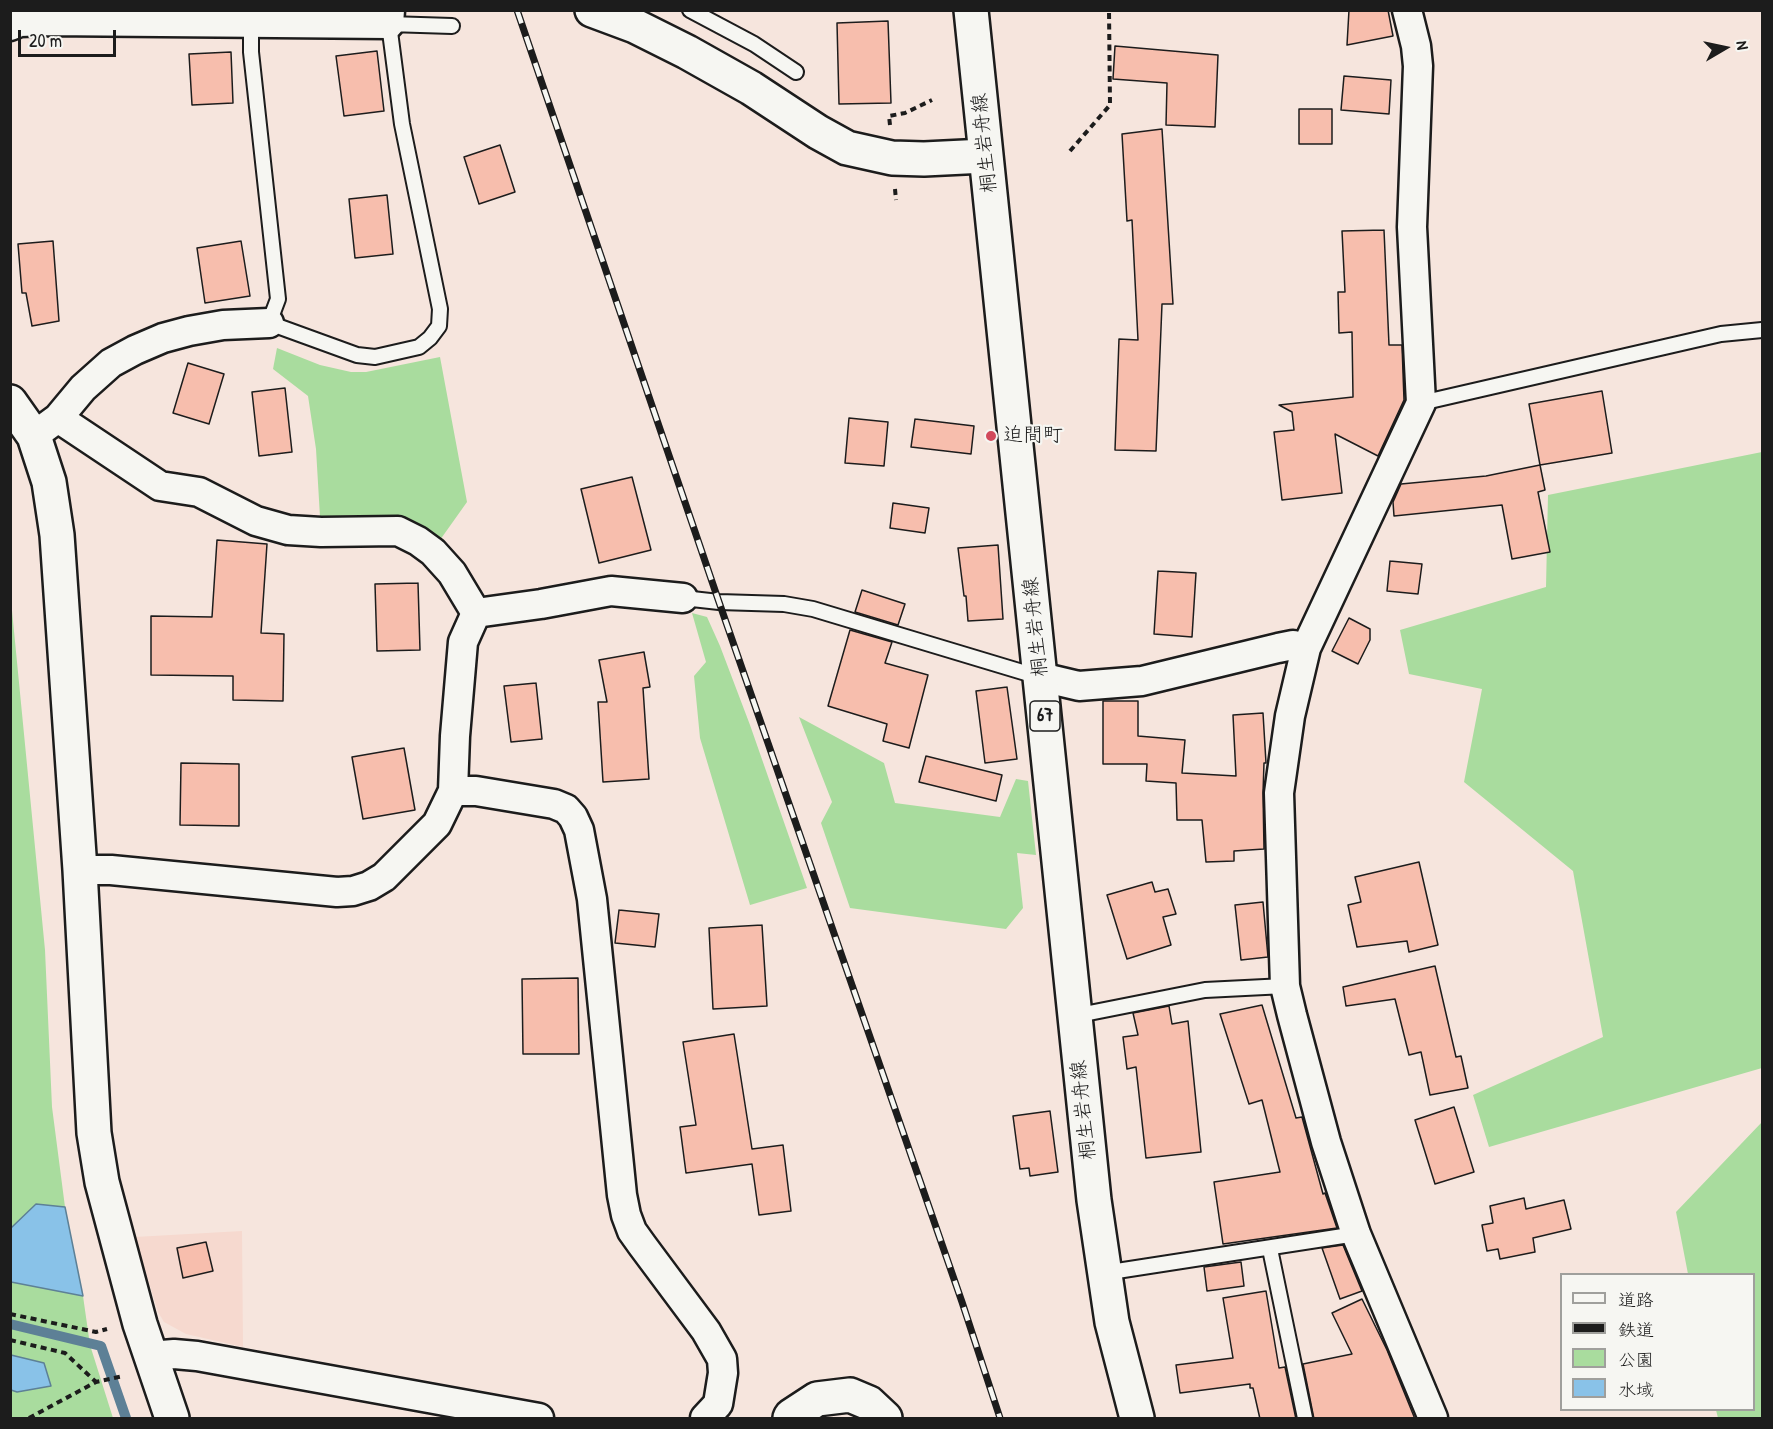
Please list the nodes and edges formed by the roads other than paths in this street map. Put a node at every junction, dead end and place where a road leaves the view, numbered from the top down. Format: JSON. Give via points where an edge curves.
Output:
{"nodes":[{"id":1,"x":592,"y":10,"type":"edge"},
{"id":2,"x":690,"y":10,"type":"edge"},
{"id":3,"x":971,"y":10,"type":"edge"},
{"id":4,"x":1407,"y":10,"type":"edge"},
{"id":5,"x":390,"y":16,"type":"edge"},
{"id":6,"x":251,"y":24,"type":"junction"},
{"id":7,"x":10,"y":26,"type":"edge"},
{"id":8,"x":452,"y":26,"type":"dead end"},
{"id":9,"x":796,"y":72,"type":"dead end"},
{"id":10,"x":985,"y":156,"type":"junction"},
{"id":11,"x":269,"y":323,"type":"junction"},
{"id":12,"x":1762,"y":330,"type":"edge"},
{"id":13,"x":10,"y":402,"type":"edge"},
{"id":14,"x":1421,"y":403,"type":"junction"},
{"id":15,"x":46,"y":427,"type":"junction"},
{"id":16,"x":683,"y":598,"type":"joint"},
{"id":17,"x":476,"y":613,"type":"junction"},
{"id":18,"x":1306,"y":648,"type":"junction"},
{"id":19,"x":1041,"y":677,"type":"junction"},
{"id":20,"x":453,"y":791,"type":"junction"},
{"id":21,"x":80,"y":870,"type":"junction"},
{"id":22,"x":1285,"y":986,"type":"junction"},
{"id":23,"x":1074,"y":1016,"type":"junction"},
{"id":24,"x":1356,"y":1234,"type":"junction"},
{"id":25,"x":1270,"y":1249,"type":"junction"},
{"id":26,"x":1104,"y":1273,"type":"junction"},
{"id":27,"x":153,"y":1364,"type":"junction"},
{"id":28,"x":172,"y":1419,"type":"edge"},
{"id":29,"x":539,"y":1419,"type":"edge"},
{"id":30,"x":705,"y":1419,"type":"edge"},
{"id":31,"x":790,"y":1419,"type":"edge"},
{"id":32,"x":885,"y":1419,"type":"edge"},
{"id":33,"x":1137,"y":1419,"type":"edge"},
{"id":34,"x":1305,"y":1419,"type":"edge"},
{"id":35,"x":1433,"y":1419,"type":"edge"}],
"edges":[{"from":1,"to":10,"type":"street","via":[[687,52],[848,148],[892,158]]},
{"from":2,"to":9,"type":"lane"},
{"from":3,"to":10,"type":"street","name":"桐生岩舟線","number":"67"},
{"from":4,"to":14,"type":"street","via":[[1418,66],[1413,227]]},
{"from":5,"to":6,"type":"street"},
{"from":5,"to":8,"type":"lane"},
{"from":5,"to":11,"type":"lane","via":[[402,124],[440,309],[439,326],[419,347],[375,357],[357,355]]},
{"from":6,"to":7,"type":"street","via":[[48,21]]},
{"from":6,"to":11,"type":"lane","via":[[278,299]]},
{"from":10,"to":19,"type":"street","name":"桐生岩舟線","number":"67"},
{"from":11,"to":15,"type":"street","via":[[189,331],[135,350],[111,363]]},
{"from":12,"to":14,"type":"lane","via":[[1721,334]]},
{"from":13,"to":15,"type":"street"},
{"from":14,"to":18,"type":"street"},
{"from":15,"to":17,"type":"street","via":[[160,486],[199,492],[256,521],[288,530],[398,531],[433,552],[452,573]]},
{"from":15,"to":21,"type":"street"},
{"from":16,"to":17,"type":"street","via":[[611,591]]},
{"from":16,"to":19,"type":"lane","via":[[813,609]]},
{"from":17,"to":20,"type":"street","via":[[463,642]]},
{"from":18,"to":19,"type":"street","via":[[1278,648],[1142,681],[1079,686]]},
{"from":18,"to":22,"type":"street","via":[[1290,716],[1279,793]]},
{"from":19,"to":23,"type":"street","name":"桐生岩舟線","number":"67"},
{"from":20,"to":21,"type":"street","via":[[430,832],[384,877],[353,891]]},
{"from":20,"to":30,"type":"street","via":[[554,804],[566,809],[579,830],[592,899],[626,1215],[632,1231],[706,1331],[722,1359],[718,1404]]},
{"from":21,"to":27,"type":"street","via":[[94,1133],[102,1182]]},
{"from":22,"to":23,"type":"lane","via":[[1205,990]]},
{"from":22,"to":24,"type":"street","via":[[1326,1142]]},
{"from":23,"to":26,"type":"street","name":"桐生岩舟線","number":"67"},
{"from":24,"to":25,"type":"lane"},
{"from":24,"to":35,"type":"street"},
{"from":25,"to":26,"type":"lane"},
{"from":25,"to":34,"type":"lane"},
{"from":26,"to":33,"type":"street","name":"桐生岩舟線","number":"67"},
{"from":27,"to":28,"type":"street"},
{"from":27,"to":29,"type":"street","via":[[174,1354],[197,1356]]},
{"from":31,"to":32,"type":"street","via":[[817,1399],[850,1395],[869,1403]]}]}
